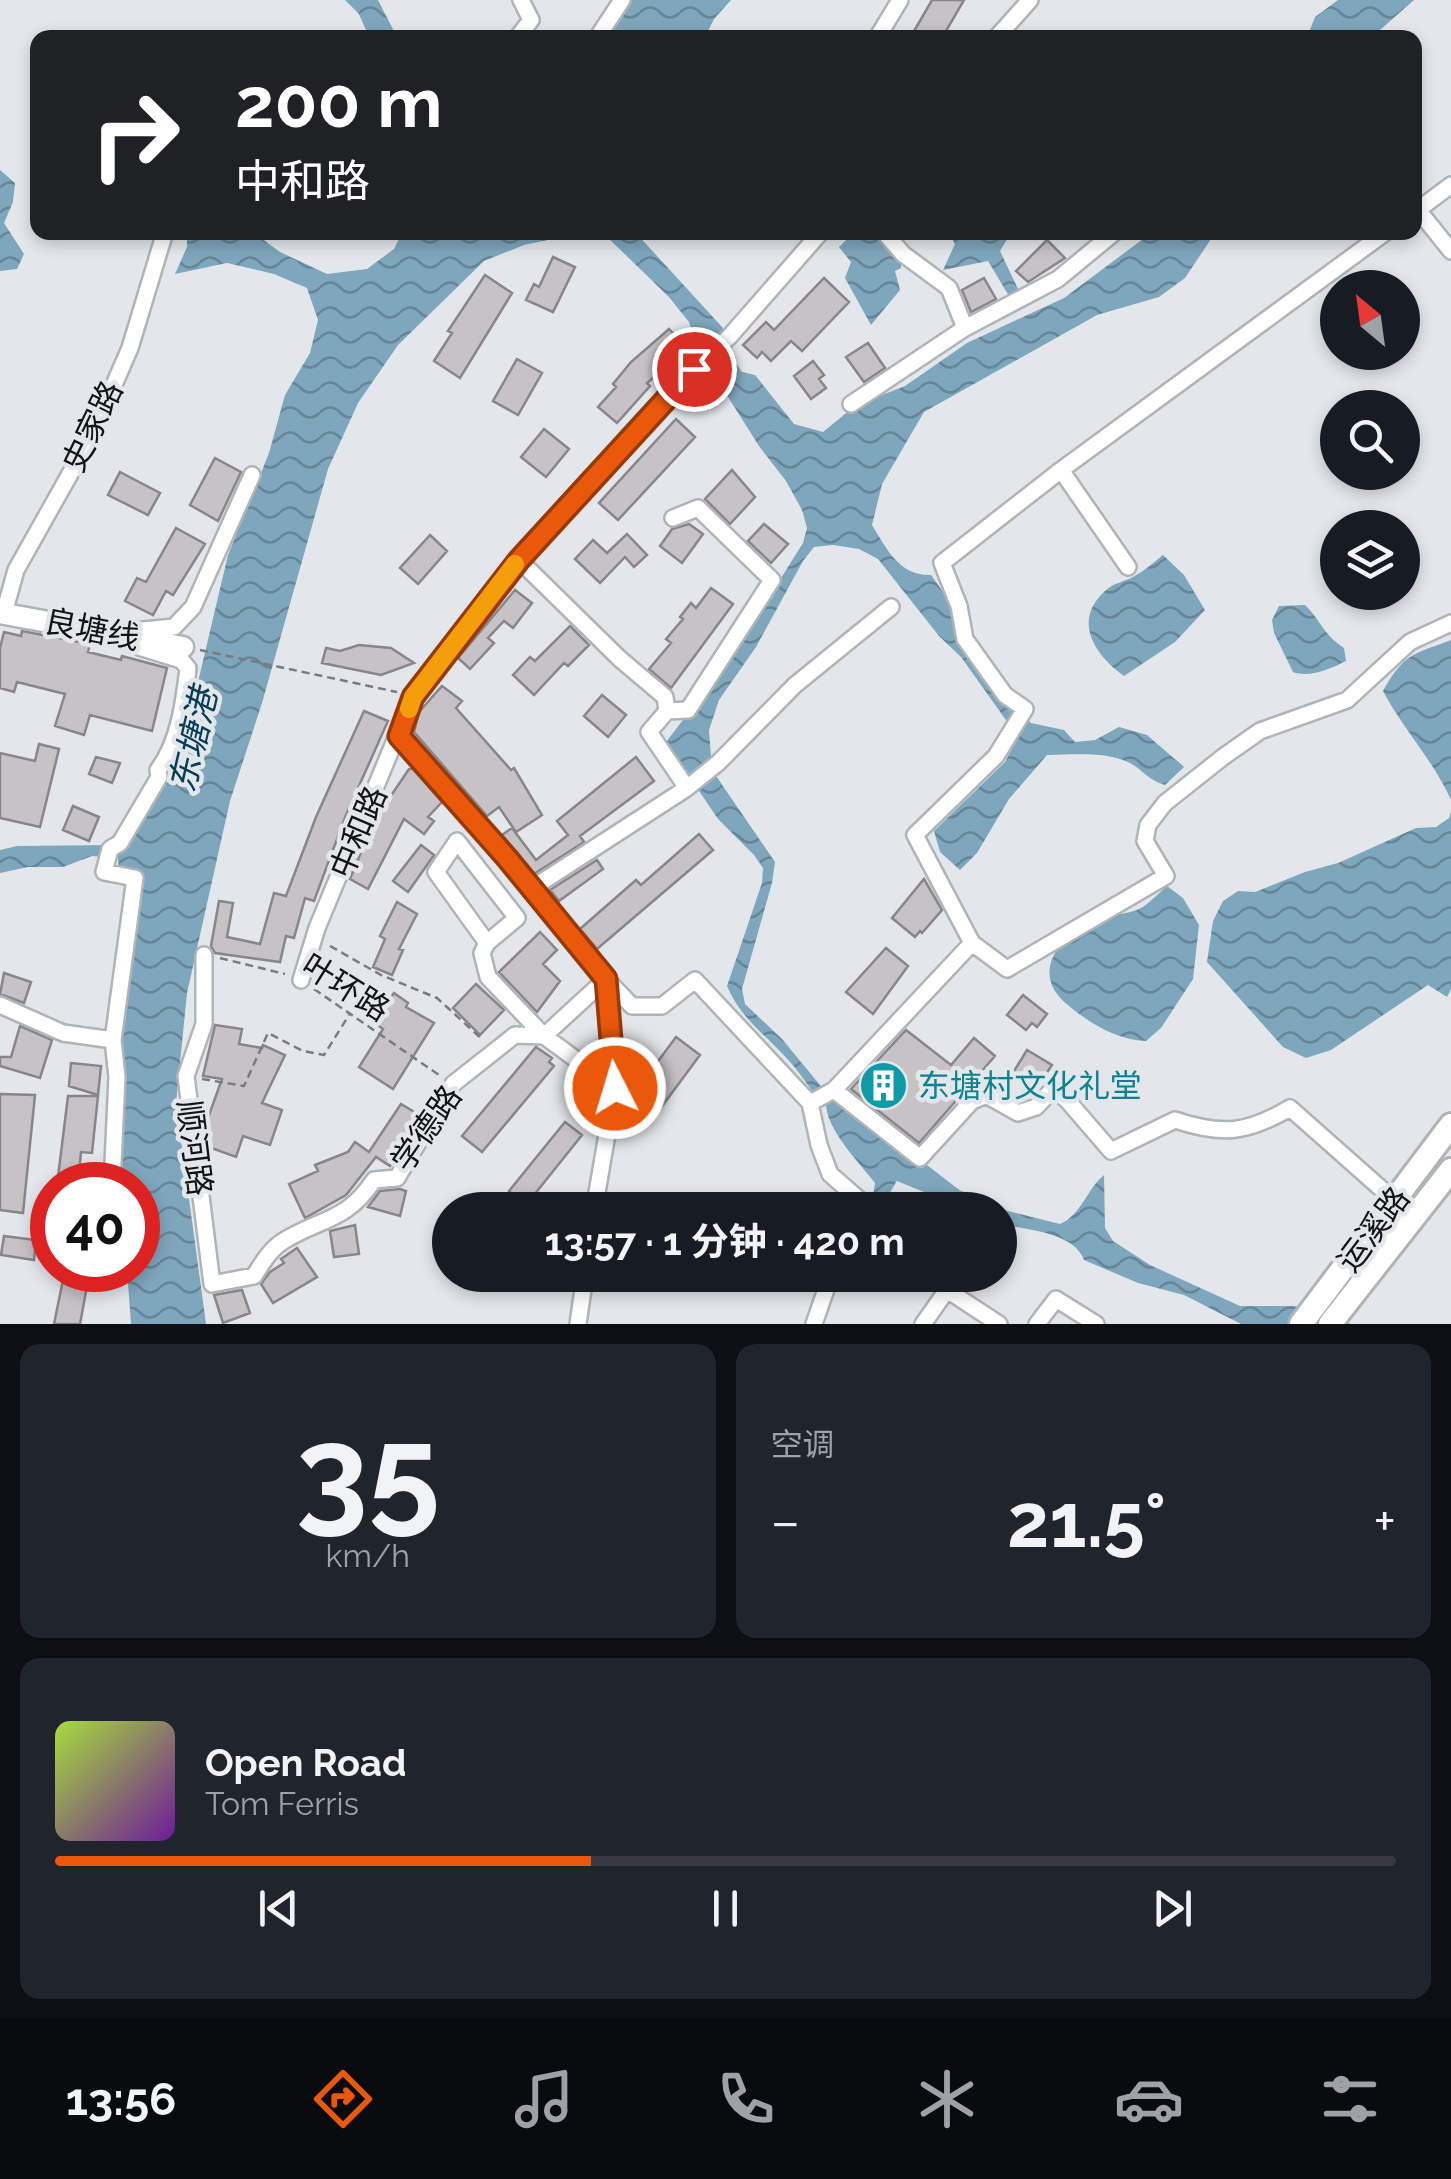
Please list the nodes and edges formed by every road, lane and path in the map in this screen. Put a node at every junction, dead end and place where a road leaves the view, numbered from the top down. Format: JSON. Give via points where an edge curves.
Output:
{"nodes":[{"id":1,"x":520,"y":0,"type":"edge"},
{"id":2,"x":622,"y":0,"type":"edge"},
{"id":3,"x":900,"y":0,"type":"edge"},
{"id":4,"x":1030,"y":0,"type":"edge"},
{"id":5,"x":524,"y":30,"type":"edge"},
{"id":6,"x":602,"y":30,"type":"edge"},
{"id":7,"x":882,"y":30,"type":"edge"},
{"id":8,"x":1003,"y":30,"type":"edge"},
{"id":9,"x":1451,"y":185,"type":"edge"},
{"id":10,"x":1422,"y":207,"type":"edge"},
{"id":11,"x":1422,"y":219,"type":"edge"},
{"id":12,"x":163,"y":240,"type":"edge"},
{"id":13,"x":815,"y":240,"type":"edge"},
{"id":14,"x":891,"y":240,"type":"edge"},
{"id":15,"x":1106,"y":240,"type":"edge"},
{"id":16,"x":1375,"y":240,"type":"edge"},
{"id":17,"x":1451,"y":251,"type":"edge"},
{"id":18,"x":965,"y":328,"type":"junction"},
{"id":19,"x":851,"y":404,"type":"dead end"},
{"id":20,"x":1061,"y":470,"type":"junction"},
{"id":21,"x":252,"y":475,"type":"dead end"},
{"id":22,"x":673,"y":518,"type":"dead end"},
{"id":23,"x":519,"y":560,"type":"junction"},
{"id":24,"x":1128,"y":567,"type":"dead end"},
{"id":25,"x":891,"y":607,"type":"dead end"},
{"id":26,"x":2,"y":613,"type":"edge"},
{"id":27,"x":1451,"y":623,"type":"edge"},
{"id":28,"x":114,"y":633,"type":"junction"},
{"id":29,"x":183,"y":647,"type":"joint"},
{"id":30,"x":413,"y":697,"type":"junction"},
{"id":31,"x":666,"y":711,"type":"junction"},
{"id":32,"x":399,"y":736,"type":"junction"},
{"id":33,"x":687,"y":788,"type":"junction"},
{"id":34,"x":507,"y":858,"type":"junction"},
{"id":35,"x":484,"y":875,"type":"junction"},
{"id":36,"x":532,"y":889,"type":"junction"},
{"id":37,"x":314,"y":937,"type":"junction"},
{"id":38,"x":487,"y":943,"type":"junction"},
{"id":39,"x":972,"y":943,"type":"junction"},
{"id":40,"x":204,"y":955,"type":"joint"},
{"id":41,"x":606,"y":979,"type":"junction"},
{"id":42,"x":302,"y":980,"type":"junction"},
{"id":43,"x":0,"y":1006,"type":"edge"},
{"id":44,"x":350,"y":1014,"type":"junction"},
{"id":45,"x":544,"y":1036,"type":"junction"},
{"id":46,"x":113,"y":1040,"type":"junction"},
{"id":47,"x":496,"y":1051,"type":"junction"},
{"id":48,"x":186,"y":1076,"type":"junction"},
{"id":49,"x":452,"y":1084,"type":"junction"},
{"id":50,"x":615,"y":1088,"type":"junction"},
{"id":51,"x":822,"y":1096,"type":"junction"},
{"id":52,"x":1451,"y":1125,"type":"edge"},
{"id":53,"x":113,"y":1162,"type":"edge"},
{"id":54,"x":1451,"y":1170,"type":"edge"},
{"id":55,"x":597,"y":1192,"type":"edge"},
{"id":56,"x":850,"y":1192,"type":"edge"},
{"id":57,"x":1395,"y":1201,"type":"junction"},
{"id":58,"x":212,"y":1284,"type":"joint"},
{"id":59,"x":583,"y":1292,"type":"edge"},
{"id":60,"x":824,"y":1292,"type":"edge"},
{"id":61,"x":941,"y":1292,"type":"edge"},
{"id":62,"x":959,"y":1292,"type":"edge"},
{"id":63,"x":1341,"y":1292,"type":"junction"},
{"id":64,"x":578,"y":1324,"type":"edge"},
{"id":65,"x":814,"y":1324,"type":"edge"},
{"id":66,"x":923,"y":1324,"type":"edge"},
{"id":67,"x":1000,"y":1324,"type":"edge"},
{"id":68,"x":1037,"y":1324,"type":"edge"},
{"id":69,"x":1096,"y":1324,"type":"edge"},
{"id":70,"x":1301,"y":1324,"type":"edge"},
{"id":71,"x":1330,"y":1324,"type":"edge"}],
"edges":[{"from":1,"to":5,"type":"street","via":[[532,20]]},
{"from":2,"to":6,"type":"street"},
{"from":3,"to":7,"type":"street"},
{"from":4,"to":8,"type":"street"},
{"from":9,"to":10,"type":"street"},
{"from":11,"to":17,"type":"street"},
{"from":12,"to":26,"type":"street","name":"史家路","via":[[130,348],[93,432],[16,570]]},
{"from":13,"to":23,"type":"street","name":"中和路"},
{"from":14,"to":18,"type":"street","via":[[949,288]]},
{"from":15,"to":18,"type":"street","via":[[1058,279]]},
{"from":16,"to":20,"type":"street"},
{"from":18,"to":19,"type":"street"},
{"from":20,"to":24,"type":"street"},
{"from":20,"to":39,"type":"street","via":[[942,563],[965,639],[1005,695],[1026,709],[996,756],[915,835]]},
{"from":21,"to":28,"type":"street","via":[[193,607],[174,627]]},
{"from":22,"to":31,"type":"street","via":[[698,508],[772,580],[688,710]]},
{"from":23,"to":30,"type":"street","name":"中和路"},
{"from":23,"to":31,"type":"street","via":[[666,697]]},
{"from":25,"to":33,"type":"street","via":[[795,685]]},
{"from":26,"to":28,"type":"main road","name":"良塘线"},
{"from":27,"to":39,"type":"street","via":[[1410,642],[1346,700],[1260,732],[1165,804],[1148,825],[1146,841],[1166,876],[1008,969]]},
{"from":28,"to":29,"type":"main road","name":"良塘线"},
{"from":28,"to":46,"type":"street","via":[[188,668],[159,777],[110,849],[104,872],[135,878]]},
{"from":29,"to":30,"type":"path"},
{"from":30,"to":32,"type":"street","name":"中和路"},
{"from":31,"to":33,"type":"street","via":[[649,732]]},
{"from":32,"to":34,"type":"street"},
{"from":32,"to":37,"type":"street","name":"中和路"},
{"from":33,"to":36,"type":"street"},
{"from":34,"to":35,"type":"street"},
{"from":34,"to":36,"type":"street"},
{"from":35,"to":38,"type":"street","via":[[517,918]]},
{"from":35,"to":38,"type":"street","via":[[457,840],[436,872]]},
{"from":36,"to":41,"type":"street"},
{"from":37,"to":42,"type":"street","name":"中和路"},
{"from":37,"to":47,"type":"path","via":[[437,998]]},
{"from":38,"to":45,"type":"street","via":[[482,954],[488,977]]},
{"from":39,"to":51,"type":"street"},
{"from":40,"to":42,"type":"path","name":"叶环路"},
{"from":40,"to":48,"type":"street","name":"顺河路","via":[[204,1024]]},
{"from":41,"to":45,"type":"street","name":"学德路"},
{"from":41,"to":50,"type":"street"},
{"from":41,"to":51,"type":"street","via":[[632,1006],[662,1006],[695,980]]},
{"from":42,"to":44,"type":"path","name":"叶环路"},
{"from":43,"to":46,"type":"street","via":[[62,1033]]},
{"from":44,"to":48,"type":"path","via":[[324,1055],[268,1033],[244,1086]]},
{"from":44,"to":49,"type":"path","name":"叶环路"},
{"from":45,"to":47,"type":"street","name":"学德路","via":[[514,1035]]},
{"from":45,"to":50,"type":"street"},
{"from":46,"to":53,"type":"street"},
{"from":47,"to":49,"type":"street","name":"学德路"},
{"from":48,"to":58,"type":"street","name":"顺河路"},
{"from":49,"to":58,"type":"street","name":"学德路","via":[[397,1178],[374,1180],[351,1207],[284,1240],[254,1276]]},
{"from":50,"to":55,"type":"street"},
{"from":51,"to":56,"type":"street","via":[[819,1145],[830,1174]]},
{"from":51,"to":57,"type":"street","via":[[920,1158],[986,1095],[1018,1113],[1036,1108],[1053,1089],[1111,1151],[1174,1120],[1225,1130],[1258,1127],[1290,1108]]},
{"from":52,"to":57,"type":"highway","name":"运溪路"},
{"from":54,"to":63,"type":"highway","name":"运溪路"},
{"from":57,"to":63,"type":"highway","name":"运溪路"},
{"from":59,"to":64,"type":"street"},
{"from":60,"to":65,"type":"street"},
{"from":61,"to":66,"type":"street"},
{"from":62,"to":67,"type":"street"},
{"from":63,"to":70,"type":"highway"},
{"from":63,"to":71,"type":"highway"},
{"from":68,"to":69,"type":"street","via":[[1056,1298]]}]}
